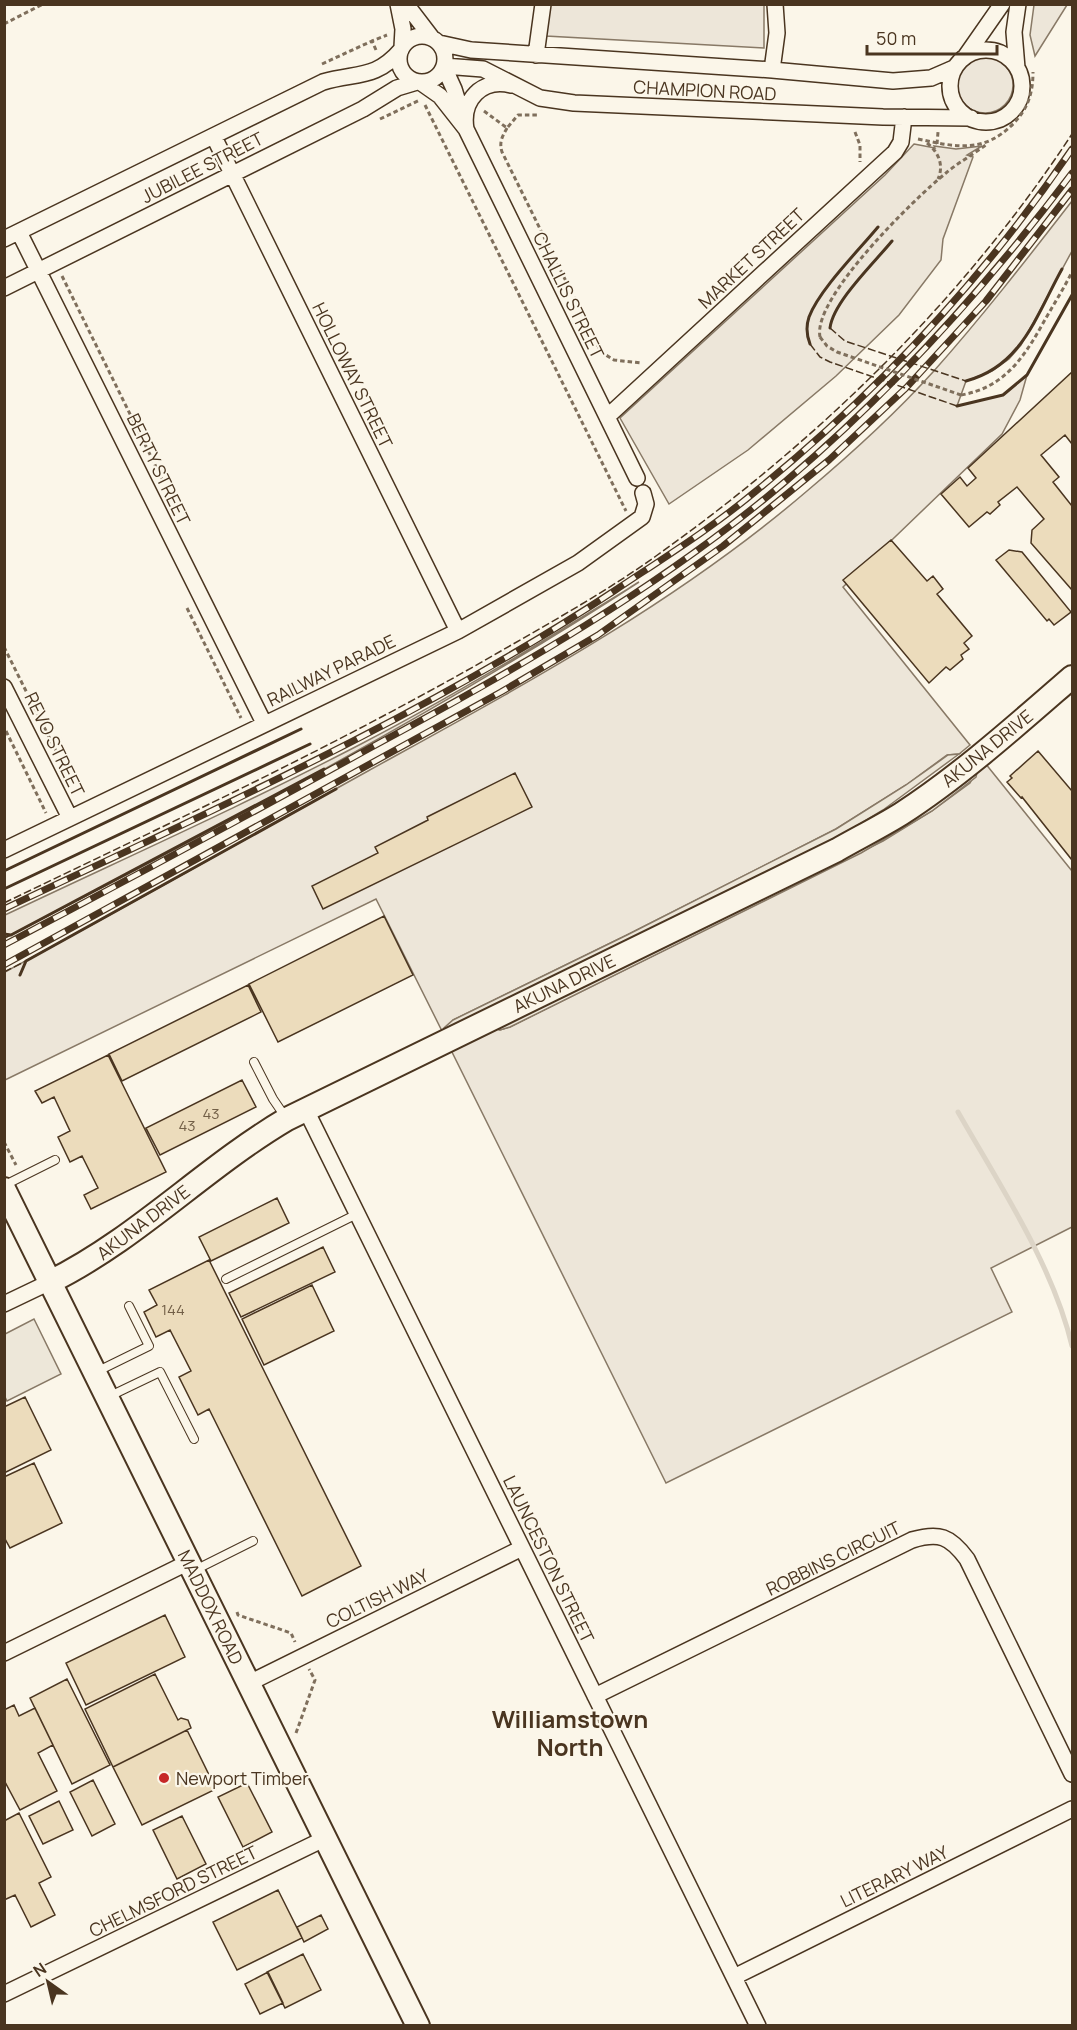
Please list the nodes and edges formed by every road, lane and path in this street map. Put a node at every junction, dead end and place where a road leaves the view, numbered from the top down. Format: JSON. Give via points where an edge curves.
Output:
{"nodes":[{"id":1,"x":43,"y":4,"type":"edge"},
{"id":2,"x":398,"y":4,"type":"edge"},
{"id":3,"x":406,"y":4,"type":"edge"},
{"id":4,"x":543,"y":4,"type":"edge"},
{"id":5,"x":775,"y":4,"type":"edge"},
{"id":6,"x":1002,"y":4,"type":"edge"},
{"id":7,"x":1018,"y":4,"type":"edge"},
{"id":8,"x":4,"y":24,"type":"edge"},
{"id":9,"x":403,"y":29,"type":"junction"},
{"id":10,"x":436,"y":40,"type":"junction"},
{"id":11,"x":401,"y":48,"type":"junction"},
{"id":12,"x":536,"y":55,"type":"junction"},
{"id":13,"x":959,"y":62,"type":"junction"},
{"id":14,"x":382,"y":66,"type":"junction"},
{"id":15,"x":444,"y":67,"type":"junction"},
{"id":16,"x":1025,"y":67,"type":"junction"},
{"id":17,"x":772,"y":70,"type":"junction"},
{"id":18,"x":419,"y":82,"type":"junction"},
{"id":19,"x":512,"y":85,"type":"junction"},
{"id":20,"x":392,"y":91,"type":"junction"},
{"id":21,"x":440,"y":96,"type":"junction"},
{"id":22,"x":424,"y":103,"type":"junction"},
{"id":23,"x":401,"y":109,"type":"junction"},
{"id":24,"x":904,"y":117,"type":"junction"},
{"id":25,"x":971,"y":118,"type":"junction"},
{"id":26,"x":380,"y":119,"type":"dead end"},
{"id":27,"x":507,"y":128,"type":"dead end"},
{"id":28,"x":466,"y":129,"type":"junction"},
{"id":29,"x":855,"y":132,"type":"dead end"},
{"id":30,"x":214,"y":136,"type":"junction"},
{"id":31,"x":902,"y":137,"type":"junction"},
{"id":32,"x":994,"y":140,"type":"junction"},
{"id":33,"x":927,"y":142,"type":"junction"},
{"id":34,"x":867,"y":157,"type":"dead end"},
{"id":35,"x":232,"y":174,"type":"junction"},
{"id":36,"x":933,"y":185,"type":"junction"},
{"id":37,"x":20,"y":232,"type":"junction"},
{"id":38,"x":4,"y":239,"type":"edge"},
{"id":39,"x":1072,"y":272,"type":"edge"},
{"id":40,"x":61,"y":274,"type":"dead end"},
{"id":41,"x":42,"y":277,"type":"junction"},
{"id":42,"x":4,"y":288,"type":"edge"},
{"id":43,"x":648,"y":361,"type":"dead end"},
{"id":44,"x":608,"y":417,"type":"junction"},
{"id":45,"x":637,"y":478,"type":"dead end"},
{"id":46,"x":643,"y":494,"type":"dead end"},
{"id":47,"x":627,"y":512,"type":"dead end"},
{"id":48,"x":458,"y":631,"type":"junction"},
{"id":49,"x":4,"y":647,"type":"edge"},
{"id":50,"x":1072,"y":677,"type":"edge"},
{"id":51,"x":4,"y":687,"type":"edge"},
{"id":52,"x":264,"y":723,"type":"junction"},
{"id":53,"x":4,"y":728,"type":"edge"},
{"id":54,"x":58,"y":754,"type":"dead end"},
{"id":55,"x":46,"y":813,"type":"dead end"},
{"id":56,"x":70,"y":818,"type":"junction"},
{"id":57,"x":4,"y":850,"type":"edge"},
{"id":58,"x":254,"y":1062,"type":"dead end"},
{"id":59,"x":296,"y":1114,"type":"junction"},
{"id":60,"x":4,"y":1142,"type":"edge"},
{"id":61,"x":55,"y":1160,"type":"dead end"},
{"id":62,"x":10,"y":1184,"type":"edge"},
{"id":63,"x":357,"y":1214,"type":"junction"},
{"id":64,"x":226,"y":1279,"type":"dead end"},
{"id":65,"x":50,"y":1282,"type":"junction"},
{"id":66,"x":4,"y":1304,"type":"edge"},
{"id":67,"x":129,"y":1306,"type":"dead end"},
{"id":68,"x":95,"y":1372,"type":"junction"},
{"id":69,"x":108,"y":1398,"type":"junction"},
{"id":70,"x":194,"y":1439,"type":"dead end"},
{"id":71,"x":253,"y":1541,"type":"dead end"},
{"id":72,"x":522,"y":1548,"type":"junction"},
{"id":73,"x":191,"y":1566,"type":"junction"},
{"id":74,"x":236,"y":1610,"type":"dead end"},
{"id":75,"x":4,"y":1653,"type":"edge"},
{"id":76,"x":303,"y":1656,"type":"junction"},
{"id":77,"x":249,"y":1683,"type":"junction"},
{"id":78,"x":595,"y":1696,"type":"junction"},
{"id":79,"x":296,"y":1733,"type":"dead end"},
{"id":80,"x":1072,"y":1774,"type":"edge"},
{"id":81,"x":1072,"y":1809,"type":"edge"},
{"id":82,"x":326,"y":1838,"type":"junction"},
{"id":83,"x":734,"y":1977,"type":"junction"},
{"id":84,"x":4,"y":1994,"type":"edge"},
{"id":85,"x":418,"y":2025,"type":"edge"},
{"id":86,"x":758,"y":2025,"type":"edge"}],
"edges":[{"from":1,"to":8,"type":"path"},
{"from":2,"to":9,"type":"street"},
{"from":3,"to":10,"type":"street"},
{"from":4,"to":12,"type":"street"},
{"from":5,"to":17,"type":"street","via":[[777,33]]},
{"from":6,"to":13,"type":"street"},
{"from":7,"to":16,"type":"street","via":[[1014,32]]},
{"from":9,"to":11,"type":"street"},
{"from":9,"to":14,"type":"path","via":[[372,41]]},
{"from":10,"to":11,"type":"street","via":[[415,37]]},
{"from":10,"to":12,"type":"street","name":"CHAMPION ROAD","via":[[471,50]]},
{"from":10,"to":15,"type":"street","via":[[445,54]]},
{"from":11,"to":14,"type":"street","name":"JUBILEE STREET"},
{"from":11,"to":18,"type":"street","via":[[402,71]]},
{"from":12,"to":17,"type":"street","name":"CHAMPION ROAD"},
{"from":13,"to":16,"type":"street","via":[[980,50],[996,51]]},
{"from":13,"to":17,"type":"street","name":"CHAMPION ROAD","via":[[931,78],[906,81]]},
{"from":13,"to":25,"type":"street","via":[[950,80],[951,97],[957,108]]},
{"from":14,"to":30,"type":"street","name":"JUBILEE STREET","via":[[366,74],[324,82]]},
{"from":15,"to":18,"type":"street","via":[[435,79]]},
{"from":15,"to":19,"type":"street","name":"CHAMPION ROAD","via":[[483,69]]},
{"from":15,"to":28,"type":"street","name":"CHALLIS STREET"},
{"from":16,"to":25,"type":"street","via":[[1021,92],[1012,109],[986,122]]},
{"from":16,"to":32,"type":"path","via":[[1030,101]]},
{"from":18,"to":20,"type":"street","name":"JUBILEE STREET"},
{"from":18,"to":21,"type":"street","name":"CHALLIS STREET"},
{"from":19,"to":24,"type":"street","name":"CHAMPION ROAD","via":[[540,98],[574,103]]},
{"from":19,"to":28,"type":"street","via":[[494,83],[481,88],[467,107]]},
{"from":20,"to":23,"type":"path"},
{"from":20,"to":35,"type":"street","name":"JUBILEE STREET"},
{"from":21,"to":22,"type":"path"},
{"from":21,"to":28,"type":"street","name":"CHALLIS STREET"},
{"from":22,"to":23,"type":"path","via":[[422,99]]},
{"from":22,"to":47,"type":"path"},
{"from":23,"to":26,"type":"path"},
{"from":24,"to":25,"type":"street","name":"CHAMPION ROAD"},
{"from":24,"to":31,"type":"street","name":"MARKET STREET"},
{"from":27,"to":43,"type":"path","via":[[501,138],[502,152],[601,352],[614,360],[638,364]]},
{"from":28,"to":44,"type":"street","name":"CHALLIS STREET"},
{"from":29,"to":34,"type":"path","via":[[860,164]]},
{"from":30,"to":35,"type":"street","name":"HOLLOWAY STREET"},
{"from":30,"to":37,"type":"street","name":"JUBILEE STREET"},
{"from":31,"to":33,"type":"path"},
{"from":31,"to":44,"type":"street","name":"MARKET STREET","via":[[892,155]]},
{"from":32,"to":33,"type":"path","via":[[967,146]]},
{"from":32,"to":36,"type":"path"},
{"from":33,"to":36,"type":"path","via":[[940,162],[940,174]]},
{"from":35,"to":41,"type":"street","name":"JUBILEE STREET"},
{"from":35,"to":48,"type":"street","name":"HOLLOWAY STREET"},
{"from":36,"to":39,"type":"path","bridge":true,"via":[[846,277],[822,315],[820,337],[826,346],[961,395],[993,385],[1013,369]]},
{"from":37,"to":38,"type":"street","name":"JUBILEE STREET"},
{"from":37,"to":41,"type":"street","name":"BERTY STREET"},
{"from":40,"to":41,"type":"path"},
{"from":41,"to":42,"type":"street","name":"JUBILEE STREET"},
{"from":41,"to":52,"type":"street","name":"BERTY STREET"},
{"from":44,"to":45,"type":"street","name":"CHALLIS STREET"},
{"from":46,"to":48,"type":"street","name":"RAILWAY PARADE","via":[[646,504],[642,517],[578,563]]},
{"from":48,"to":52,"type":"street","name":"RAILWAY PARADE"},
{"from":49,"to":54,"type":"path"},
{"from":50,"to":59,"type":"street","name":"AKUNA DRIVE","via":[[945,782],[846,845]]},
{"from":51,"to":56,"type":"street","name":"REVO STREET"},
{"from":52,"to":56,"type":"street","name":"RAILWAY PARADE"},
{"from":53,"to":55,"type":"path"},
{"from":56,"to":57,"type":"street","name":"RAILWAY PARADE"},
{"from":58,"to":59,"type":"lane","via":[[273,1099]]},
{"from":59,"to":63,"type":"street","name":"LAUNCESTON STREET"},
{"from":59,"to":65,"type":"street","name":"AKUNA DRIVE","via":[[221,1162],[103,1253]]},
{"from":60,"to":62,"type":"path"},
{"from":61,"to":62,"type":"lane"},
{"from":62,"to":65,"type":"street","name":"MADDOX ROAD"},
{"from":63,"to":64,"type":"lane"},
{"from":63,"to":72,"type":"street","name":"LAUNCESTON STREET"},
{"from":65,"to":66,"type":"street"},
{"from":65,"to":68,"type":"street","name":"MADDOX ROAD"},
{"from":67,"to":68,"type":"lane","via":[[149,1346]]},
{"from":68,"to":69,"type":"street","name":"MADDOX ROAD"},
{"from":69,"to":70,"type":"lane","via":[[160,1372]]},
{"from":69,"to":73,"type":"street","name":"MADDOX ROAD"},
{"from":71,"to":73,"type":"lane"},
{"from":72,"to":76,"type":"street","name":"COLTISH WAY"},
{"from":72,"to":78,"type":"street","name":"LAUNCESTON STREET"},
{"from":73,"to":75,"type":"street"},
{"from":73,"to":77,"type":"street","name":"MADDOX ROAD"},
{"from":74,"to":76,"type":"path","via":[[238,1615],[291,1633]]},
{"from":76,"to":77,"type":"street","name":"COLTISH WAY"},
{"from":76,"to":79,"type":"path","via":[[315,1680]]},
{"from":77,"to":82,"type":"street","name":"MADDOX ROAD"},
{"from":78,"to":80,"type":"street","name":"ROBBINS CIRCUIT","via":[[912,1540],[927,1535],[943,1537],[967,1559]]},
{"from":78,"to":83,"type":"street","name":"LAUNCESTON STREET"},
{"from":81,"to":83,"type":"street","name":"LITERARY WAY"},
{"from":82,"to":84,"type":"street","name":"CHELMSFORD STREET"},
{"from":82,"to":85,"type":"street","name":"MADDOX ROAD"},
{"from":83,"to":86,"type":"street","name":"LAUNCESTON STREET"}]}
